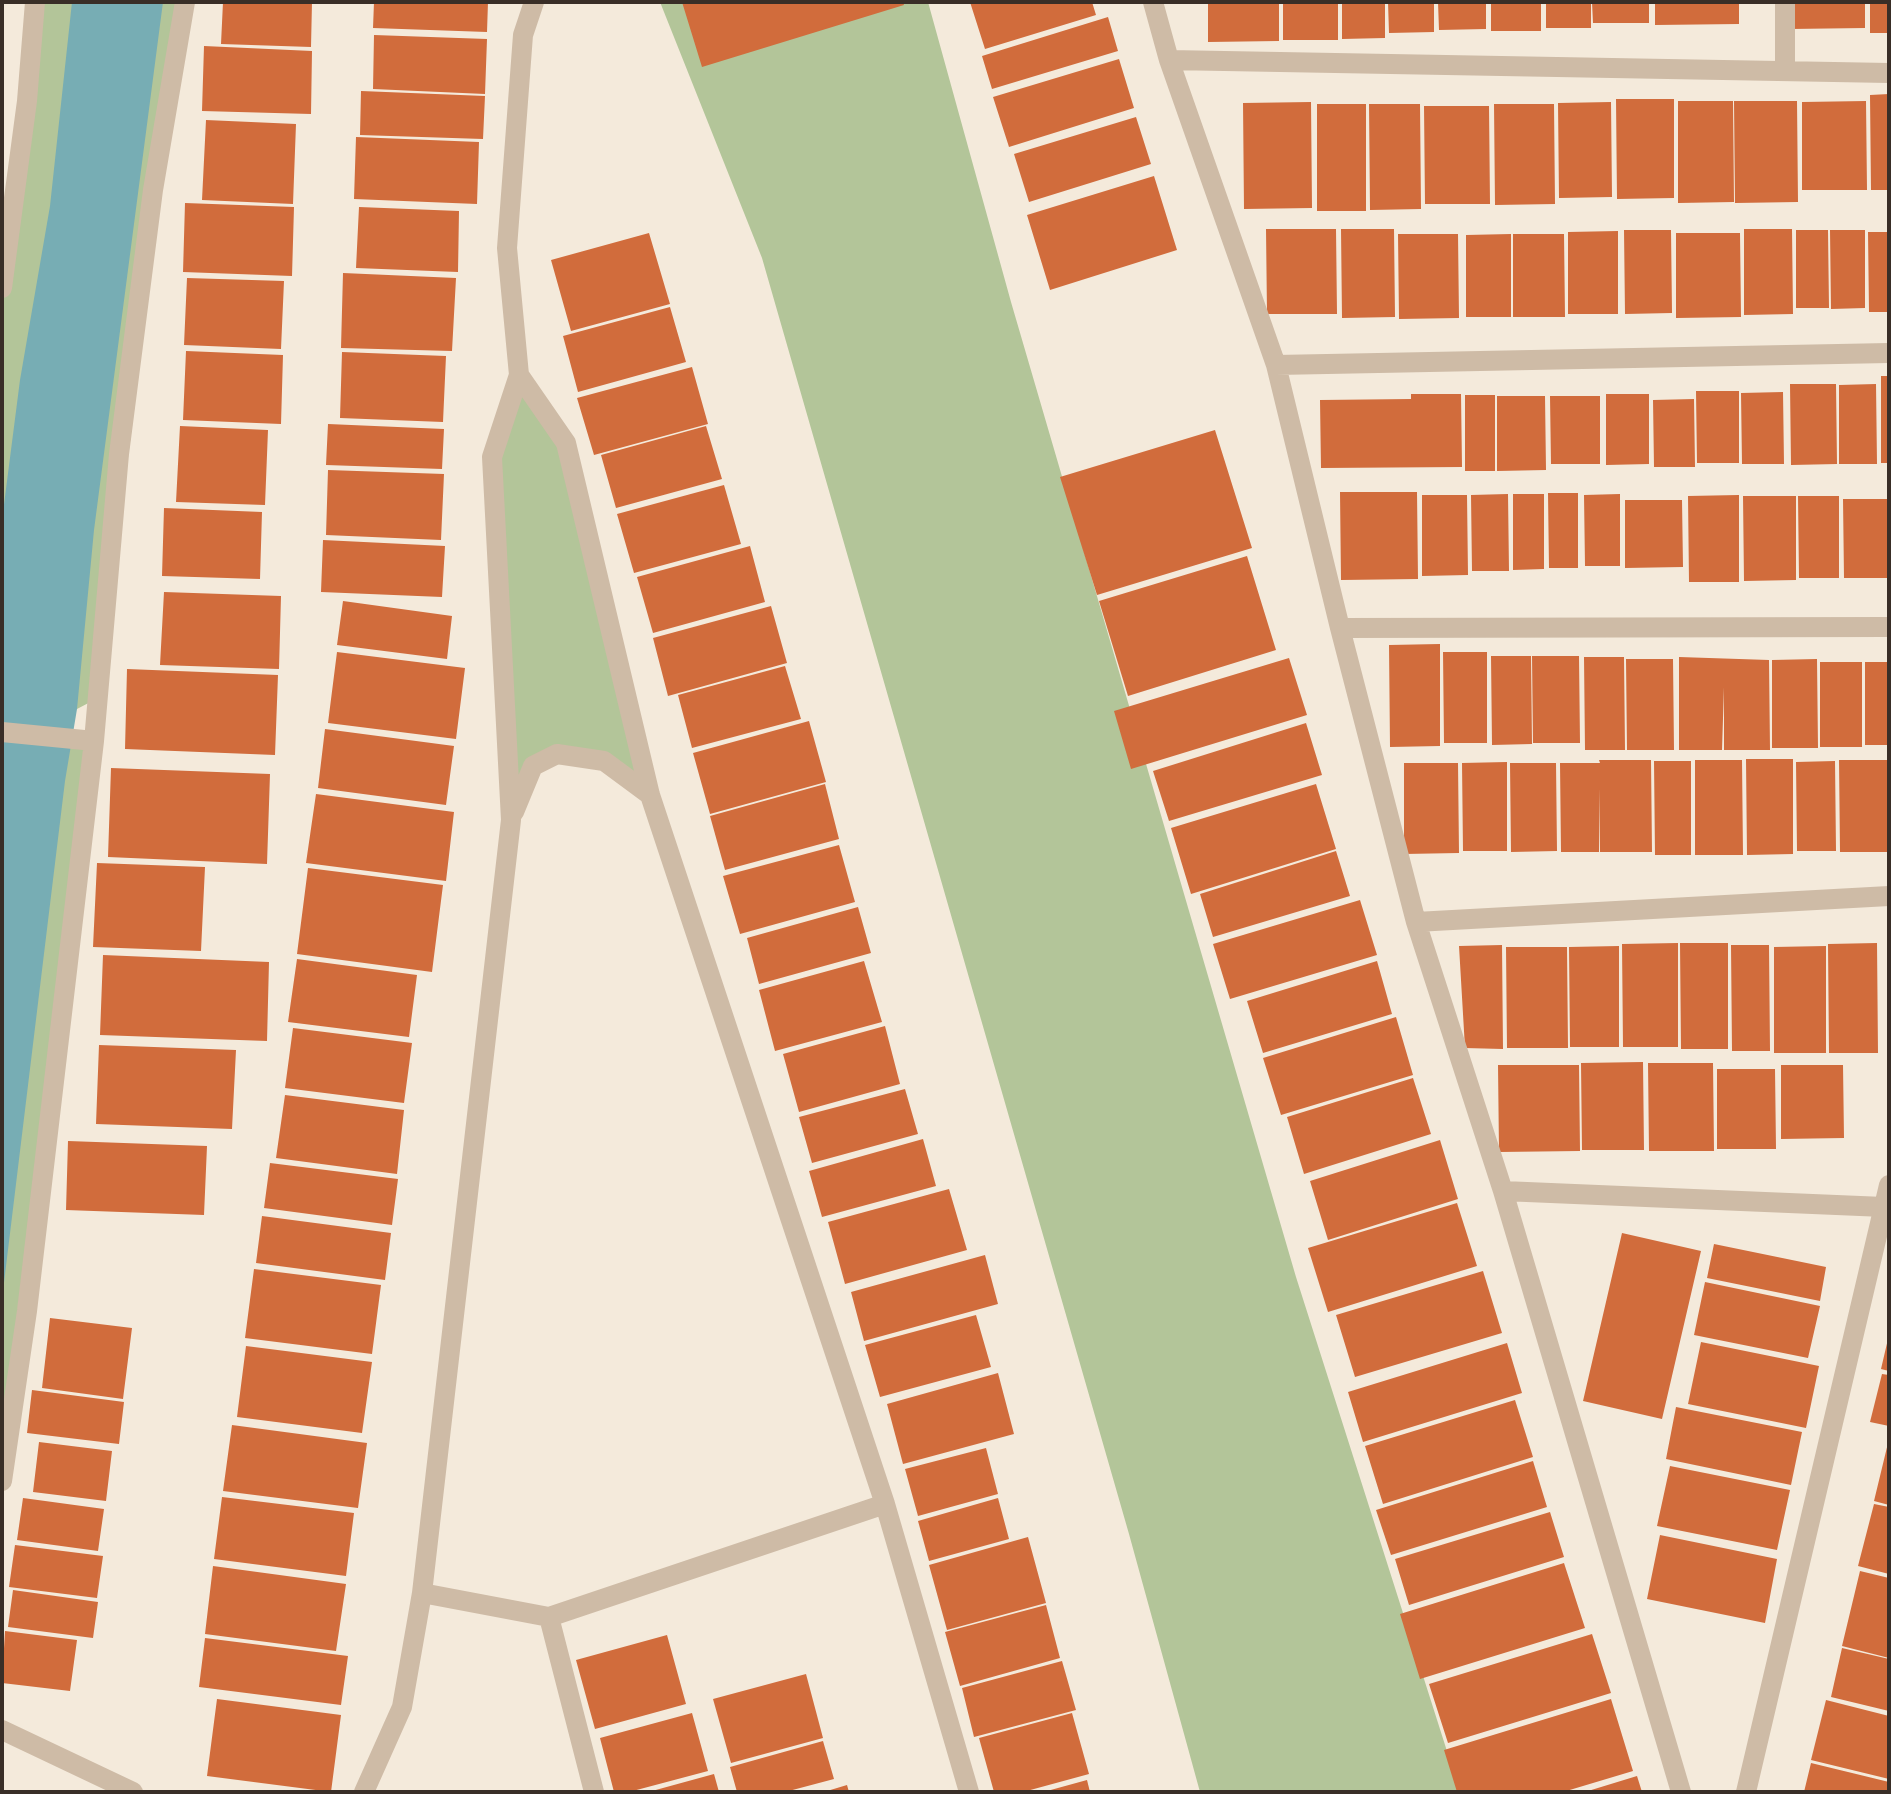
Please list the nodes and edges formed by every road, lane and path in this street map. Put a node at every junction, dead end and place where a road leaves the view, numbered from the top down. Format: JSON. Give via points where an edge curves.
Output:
{"nodes":[{"id":1,"x":35,"y":2,"type":"edge"},
{"id":2,"x":185,"y":2,"type":"edge"},
{"id":3,"x":534,"y":2,"type":"edge"},
{"id":4,"x":1153,"y":2,"type":"edge"},
{"id":5,"x":1785,"y":2,"type":"edge"},
{"id":6,"x":1169,"y":60,"type":"junction"},
{"id":7,"x":1785,"y":70,"type":"junction"},
{"id":8,"x":1889,"y":73,"type":"edge"},
{"id":9,"x":2,"y":288,"type":"edge"},
{"id":10,"x":1889,"y":353,"type":"edge"},
{"id":11,"x":1276,"y":365,"type":"junction"},
{"id":12,"x":519,"y":375,"type":"junction"},
{"id":13,"x":1889,"y":627,"type":"edge"},
{"id":14,"x":1340,"y":628,"type":"junction"},
{"id":15,"x":2,"y":732,"type":"edge"},
{"id":16,"x":94,"y":741,"type":"junction"},
{"id":17,"x":650,"y":795,"type":"junction"},
{"id":18,"x":511,"y":820,"type":"junction"},
{"id":19,"x":1889,"y":896,"type":"edge"},
{"id":20,"x":1416,"y":922,"type":"junction"},
{"id":21,"x":1889,"y":1185,"type":"edge"},
{"id":22,"x":1503,"y":1191,"type":"junction"},
{"id":23,"x":1884,"y":1207,"type":"junction"},
{"id":24,"x":2,"y":1481,"type":"edge"},
{"id":25,"x":885,"y":1504,"type":"junction"},
{"id":26,"x":422,"y":1593,"type":"junction"},
{"id":27,"x":549,"y":1617,"type":"junction"},
{"id":28,"x":2,"y":1730,"type":"edge"},
{"id":29,"x":133,"y":1792,"type":"edge"},
{"id":30,"x":364,"y":1792,"type":"edge"},
{"id":31,"x":594,"y":1792,"type":"edge"},
{"id":32,"x":969,"y":1792,"type":"edge"},
{"id":33,"x":1681,"y":1792,"type":"edge"},
{"id":34,"x":1746,"y":1792,"type":"edge"}],
"edges":[{"from":1,"to":9,"type":"street"},
{"from":2,"to":16,"type":"street","via":[[153,190],[119,454]]},
{"from":3,"to":12,"type":"street","via":[[523,35],[507,248]]},
{"from":4,"to":6,"type":"street"},
{"from":5,"to":7,"type":"street"},
{"from":6,"to":7,"type":"street"},
{"from":6,"to":11,"type":"street"},
{"from":7,"to":8,"type":"street"},
{"from":10,"to":11,"type":"street"},
{"from":11,"to":14,"type":"street"},
{"from":12,"to":17,"type":"street","via":[[566,443]]},
{"from":12,"to":18,"type":"street","via":[[492,457]]},
{"from":13,"to":14,"type":"street"},
{"from":14,"to":20,"type":"street"},
{"from":15,"to":16,"type":"street"},
{"from":16,"to":24,"type":"street"},
{"from":17,"to":18,"type":"street","via":[[604,761],[557,754],[533,766]]},
{"from":17,"to":25,"type":"street"},
{"from":18,"to":26,"type":"street"},
{"from":19,"to":20,"type":"street"},
{"from":20,"to":22,"type":"street"},
{"from":21,"to":23,"type":"street"},
{"from":22,"to":23,"type":"street"},
{"from":22,"to":33,"type":"street"},
{"from":23,"to":34,"type":"street"},
{"from":25,"to":27,"type":"street"},
{"from":25,"to":32,"type":"street"},
{"from":26,"to":27,"type":"street"},
{"from":26,"to":30,"type":"street","via":[[402,1707]]},
{"from":27,"to":31,"type":"street"},
{"from":28,"to":29,"type":"street"}]}
